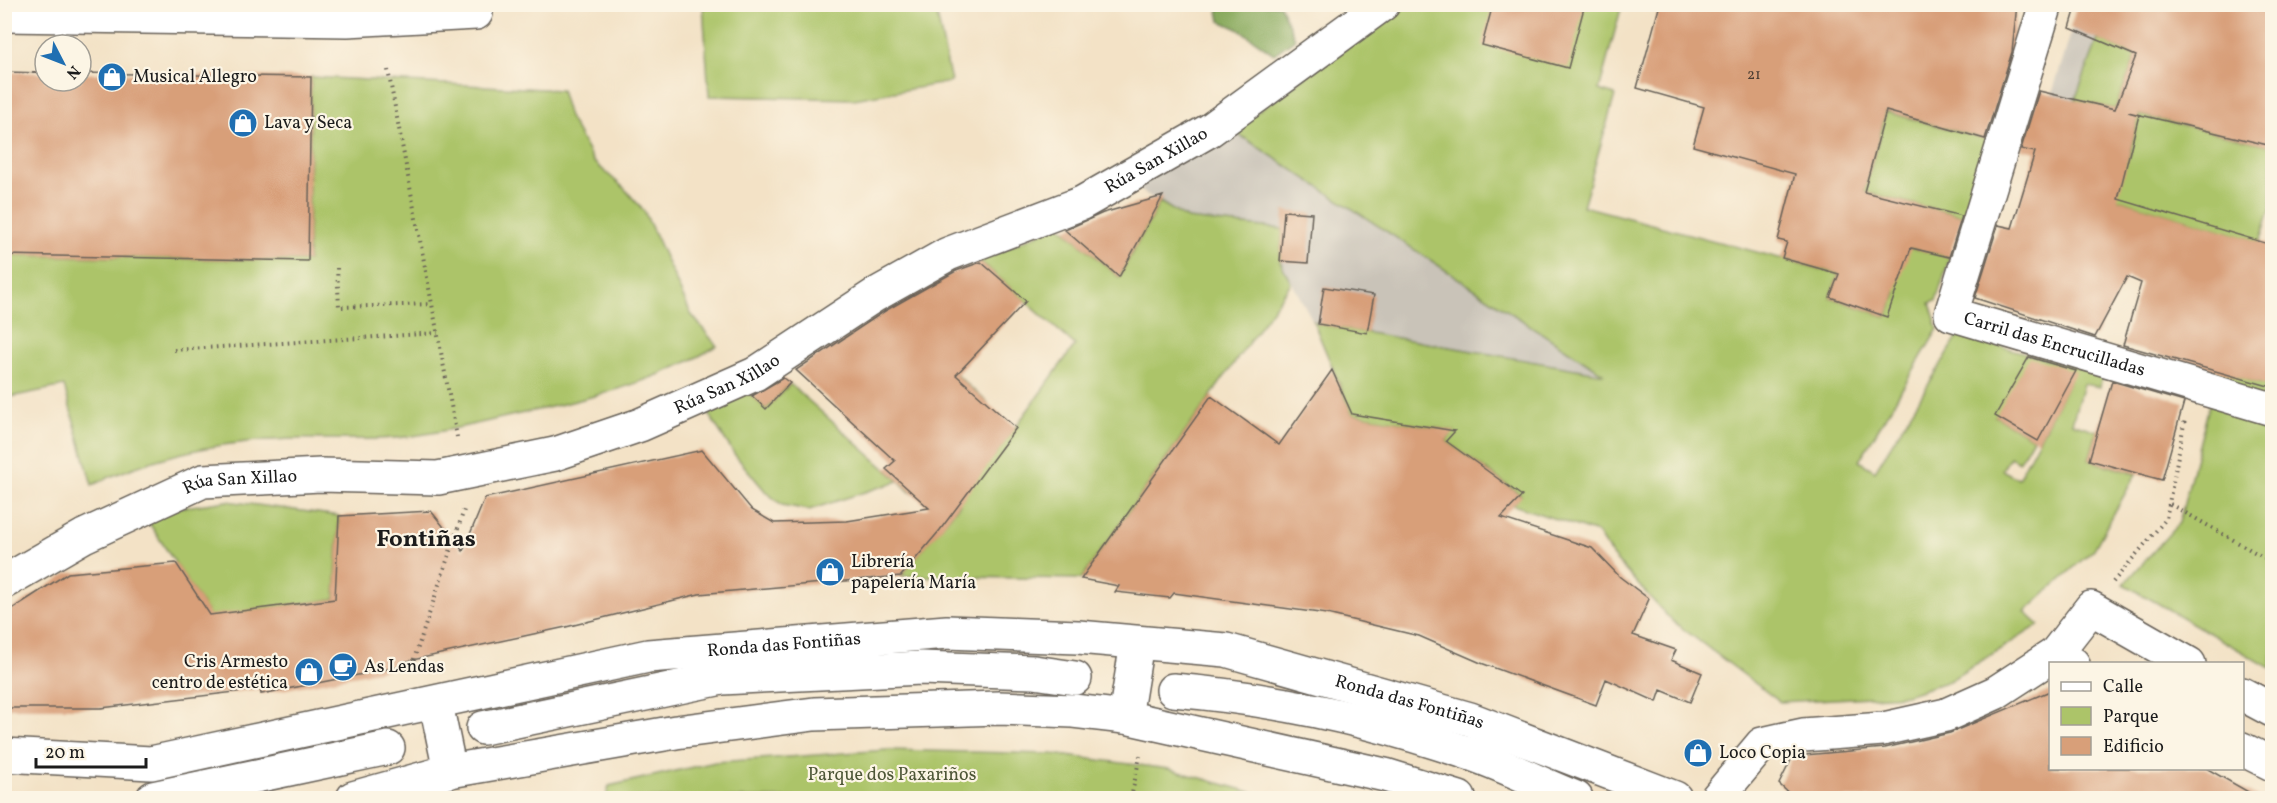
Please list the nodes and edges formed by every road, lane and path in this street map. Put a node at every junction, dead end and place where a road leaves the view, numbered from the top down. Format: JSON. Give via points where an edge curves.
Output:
{"nodes":[{"id":1,"x":1383,"y":4,"type":"edge"},
{"id":2,"x":2046,"y":4,"type":"edge"},
{"id":3,"x":346,"y":12,"type":"edge"},
{"id":4,"x":476,"y":13,"type":"dead end"},
{"id":5,"x":4,"y":15,"type":"edge"},
{"id":6,"x":388,"y":70,"type":"dead end"},
{"id":7,"x":337,"y":268,"type":"dead end"},
{"id":8,"x":432,"y":304,"type":"junction"},
{"id":9,"x":438,"y":333,"type":"junction"},
{"id":10,"x":174,"y":350,"type":"dead end"},
{"id":11,"x":2191,"y":386,"type":"junction"},
{"id":12,"x":2272,"y":409,"type":"edge"},
{"id":13,"x":457,"y":437,"type":"dead end"},
{"id":14,"x":467,"y":501,"type":"dead end"},
{"id":15,"x":2170,"y":504,"type":"junction"},
{"id":16,"x":2272,"y":562,"type":"edge"},
{"id":17,"x":4,"y":582,"type":"edge"},
{"id":18,"x":2091,"y":608,"type":"junction"},
{"id":19,"x":1137,"y":643,"type":"junction"},
{"id":20,"x":2064,"y":659,"type":"edge"},
{"id":21,"x":2187,"y":662,"type":"edge"},
{"id":22,"x":2049,"y":666,"type":"edge"},
{"id":23,"x":409,"y":671,"type":"dead end"},
{"id":24,"x":1075,"y":678,"type":"dead end"},
{"id":25,"x":1173,"y":690,"type":"dead end"},
{"id":26,"x":2244,"y":695,"type":"edge"},
{"id":27,"x":436,"y":704,"type":"junction"},
{"id":28,"x":2272,"y":710,"type":"edge"},
{"id":29,"x":1125,"y":717,"type":"junction"},
{"id":30,"x":483,"y":728,"type":"dead end"},
{"id":31,"x":388,"y":748,"type":"dead end"},
{"id":32,"x":2244,"y":750,"type":"edge"},
{"id":33,"x":1141,"y":752,"type":"dead end"},
{"id":34,"x":4,"y":755,"type":"edge"},
{"id":35,"x":2272,"y":764,"type":"edge"},
{"id":36,"x":450,"y":771,"type":"junction"},
{"id":37,"x":153,"y":798,"type":"edge"},
{"id":38,"x":353,"y":798,"type":"edge"},
{"id":39,"x":1131,"y":798,"type":"edge"},
{"id":40,"x":1459,"y":798,"type":"edge"},
{"id":41,"x":1576,"y":798,"type":"edge"},
{"id":42,"x":1675,"y":798,"type":"edge"},
{"id":43,"x":1718,"y":798,"type":"edge"}],
"edges":[{"from":1,"to":17,"type":"street","name":"Rúa San Xillao","via":[[1210,130],[1082,203],[948,254],[875,295],[755,374],[640,425],[555,454],[438,478],[321,475],[203,481],[84,536]]},
{"from":2,"to":11,"type":"street","name":"Carril das Encrucilladas","via":[[1951,314]]},
{"from":3,"to":4,"type":"street"},
{"from":3,"to":5,"type":"street"},
{"from":6,"to":8,"type":"path"},
{"from":7,"to":8,"type":"path","via":[[339,307]]},
{"from":8,"to":9,"type":"path"},
{"from":9,"to":10,"type":"path"},
{"from":9,"to":13,"type":"path"},
{"from":11,"to":12,"type":"street"},
{"from":11,"to":15,"type":"path"},
{"from":14,"to":23,"type":"path"},
{"from":15,"to":16,"type":"path"},
{"from":15,"to":18,"type":"path","via":[[2166,519]]},
{"from":18,"to":20,"type":"street"},
{"from":18,"to":21,"type":"street"},
{"from":19,"to":27,"type":"street","name":"Ronda das Fontiñas","via":[[947,632],[648,656]]},
{"from":19,"to":29,"type":"street"},
{"from":19,"to":42,"type":"street","name":"Ronda das Fontiñas","via":[[1226,650],[1470,719]]},
{"from":22,"to":43,"type":"street","via":[[1946,715],[1883,729],[1803,735],[1762,744]]},
{"from":24,"to":30,"type":"street","via":[[1034,672],[921,668],[722,678]]},
{"from":25,"to":41,"type":"street","via":[[1237,695],[1345,716],[1464,751]]},
{"from":26,"to":28,"type":"street"},
{"from":27,"to":34,"type":"street","name":"Ronda das Fontiñas","via":[[151,763]]},
{"from":27,"to":36,"type":"street"},
{"from":29,"to":36,"type":"street","via":[[999,708],[814,714],[676,732]]},
{"from":29,"to":40,"type":"street","via":[[1385,775]]},
{"from":31,"to":37,"type":"street"},
{"from":32,"to":35,"type":"street"},
{"from":33,"to":39,"type":"path"},
{"from":36,"to":38,"type":"street"}]}
